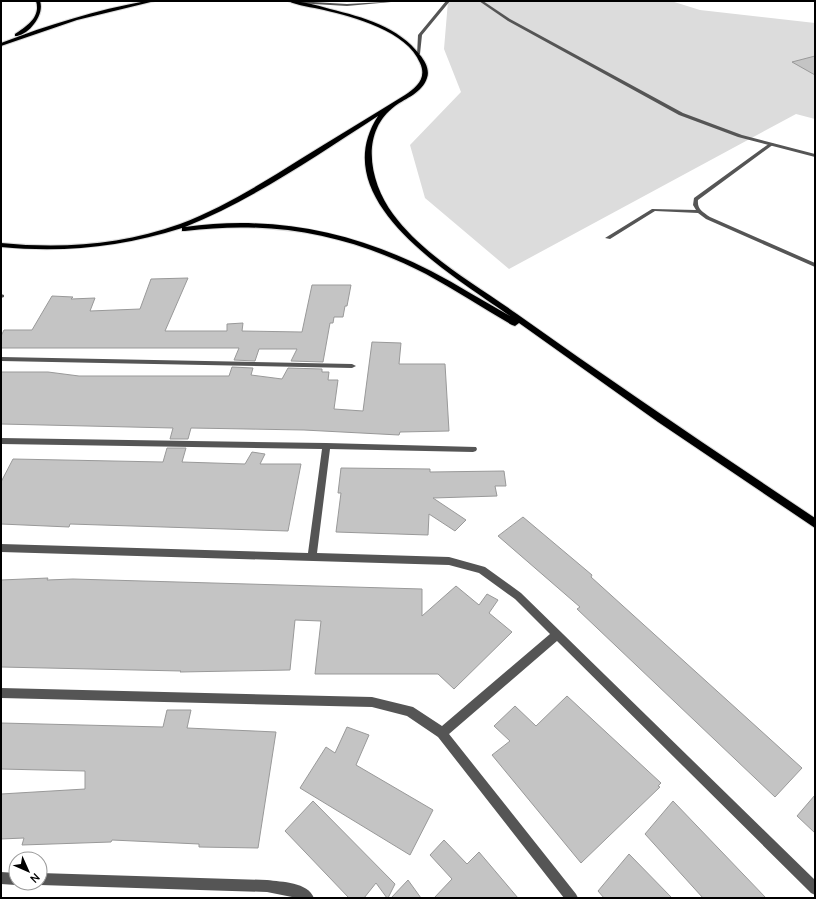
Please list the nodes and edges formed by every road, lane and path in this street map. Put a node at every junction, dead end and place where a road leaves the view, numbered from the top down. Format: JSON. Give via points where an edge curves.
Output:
{"nodes":[{"id":1,"x":38,"y":1,"type":"edge"},
{"id":2,"x":153,"y":1,"type":"edge"},
{"id":3,"x":400,"y":1,"type":"edge"},
{"id":4,"x":448,"y":1,"type":"edge"},
{"id":5,"x":481,"y":1,"type":"edge"},
{"id":6,"x":293,"y":2,"type":"edge"},
{"id":7,"x":1,"y":44,"type":"edge"},
{"id":8,"x":418,"y":54,"type":"junction"},
{"id":9,"x":394,"y":104,"type":"junction"},
{"id":10,"x":772,"y":144,"type":"junction"},
{"id":11,"x":815,"y":156,"type":"edge"},
{"id":12,"x":699,"y":212,"type":"junction"},
{"id":13,"x":152,"y":235,"type":"junction"},
{"id":14,"x":608,"y":238,"type":"dead end"},
{"id":15,"x":1,"y":245,"type":"edge"},
{"id":16,"x":815,"y":265,"type":"edge"},
{"id":17,"x":562,"y":350,"type":"junction"},
{"id":18,"x":1,"y":359,"type":"edge"},
{"id":19,"x":352,"y":366,"type":"dead end"},
{"id":20,"x":1,"y":441,"type":"edge"},
{"id":21,"x":326,"y":446,"type":"junction"},
{"id":22,"x":473,"y":449,"type":"dead end"},
{"id":23,"x":815,"y":524,"type":"edge"},
{"id":24,"x":1,"y":548,"type":"edge"},
{"id":25,"x":312,"y":557,"type":"junction"},
{"id":26,"x":556,"y":635,"type":"junction"},
{"id":27,"x":1,"y":693,"type":"edge"},
{"id":28,"x":442,"y":733,"type":"junction"},
{"id":29,"x":48,"y":879,"type":"edge"},
{"id":30,"x":815,"y":889,"type":"edge"},
{"id":31,"x":308,"y":898,"type":"edge"},
{"id":32,"x":572,"y":898,"type":"edge"}],
"edges":[{"from":1,"to":7,"type":"main road","via":[[40,9],[34,20]]},
{"from":2,"to":7,"type":"main road","via":[[89,14]]},
{"from":3,"to":6,"type":"street","via":[[347,5]]},
{"from":4,"to":8,"type":"street","via":[[420,35]]},
{"from":5,"to":10,"type":"street","via":[[509,20],[663,106],[740,136]]},
{"from":6,"to":8,"type":"main road","via":[[365,20],[404,40]]},
{"from":8,"to":9,"type":"main road","via":[[426,72],[424,79],[413,91]]},
{"from":9,"to":13,"type":"main road","via":[[224,207]]},
{"from":9,"to":17,"type":"main road","via":[[380,117],[370,142],[370,176],[381,201],[401,228],[434,256]]},
{"from":10,"to":11,"type":"street"},
{"from":10,"to":12,"type":"lane","via":[[696,199],[695,205]]},
{"from":12,"to":14,"type":"lane","via":[[654,210]]},
{"from":12,"to":16,"type":"lane"},
{"from":13,"to":15,"type":"main road","via":[[89,247],[26,249]]},
{"from":13,"to":17,"type":"main road","via":[[214,225],[257,224],[302,229],[352,241],[416,266]]},
{"from":17,"to":23,"type":"main road"},
{"from":18,"to":19,"type":"street"},
{"from":20,"to":21,"type":"street"},
{"from":21,"to":22,"type":"street"},
{"from":21,"to":25,"type":"street"},
{"from":24,"to":25,"type":"street"},
{"from":25,"to":26,"type":"street","via":[[449,561],[482,570],[518,596]]},
{"from":26,"to":28,"type":"street"},
{"from":26,"to":30,"type":"street"},
{"from":27,"to":28,"type":"street","via":[[372,702],[410,711]]},
{"from":28,"to":32,"type":"street"},
{"from":29,"to":31,"type":"street","via":[[267,886],[298,891]]}]}
